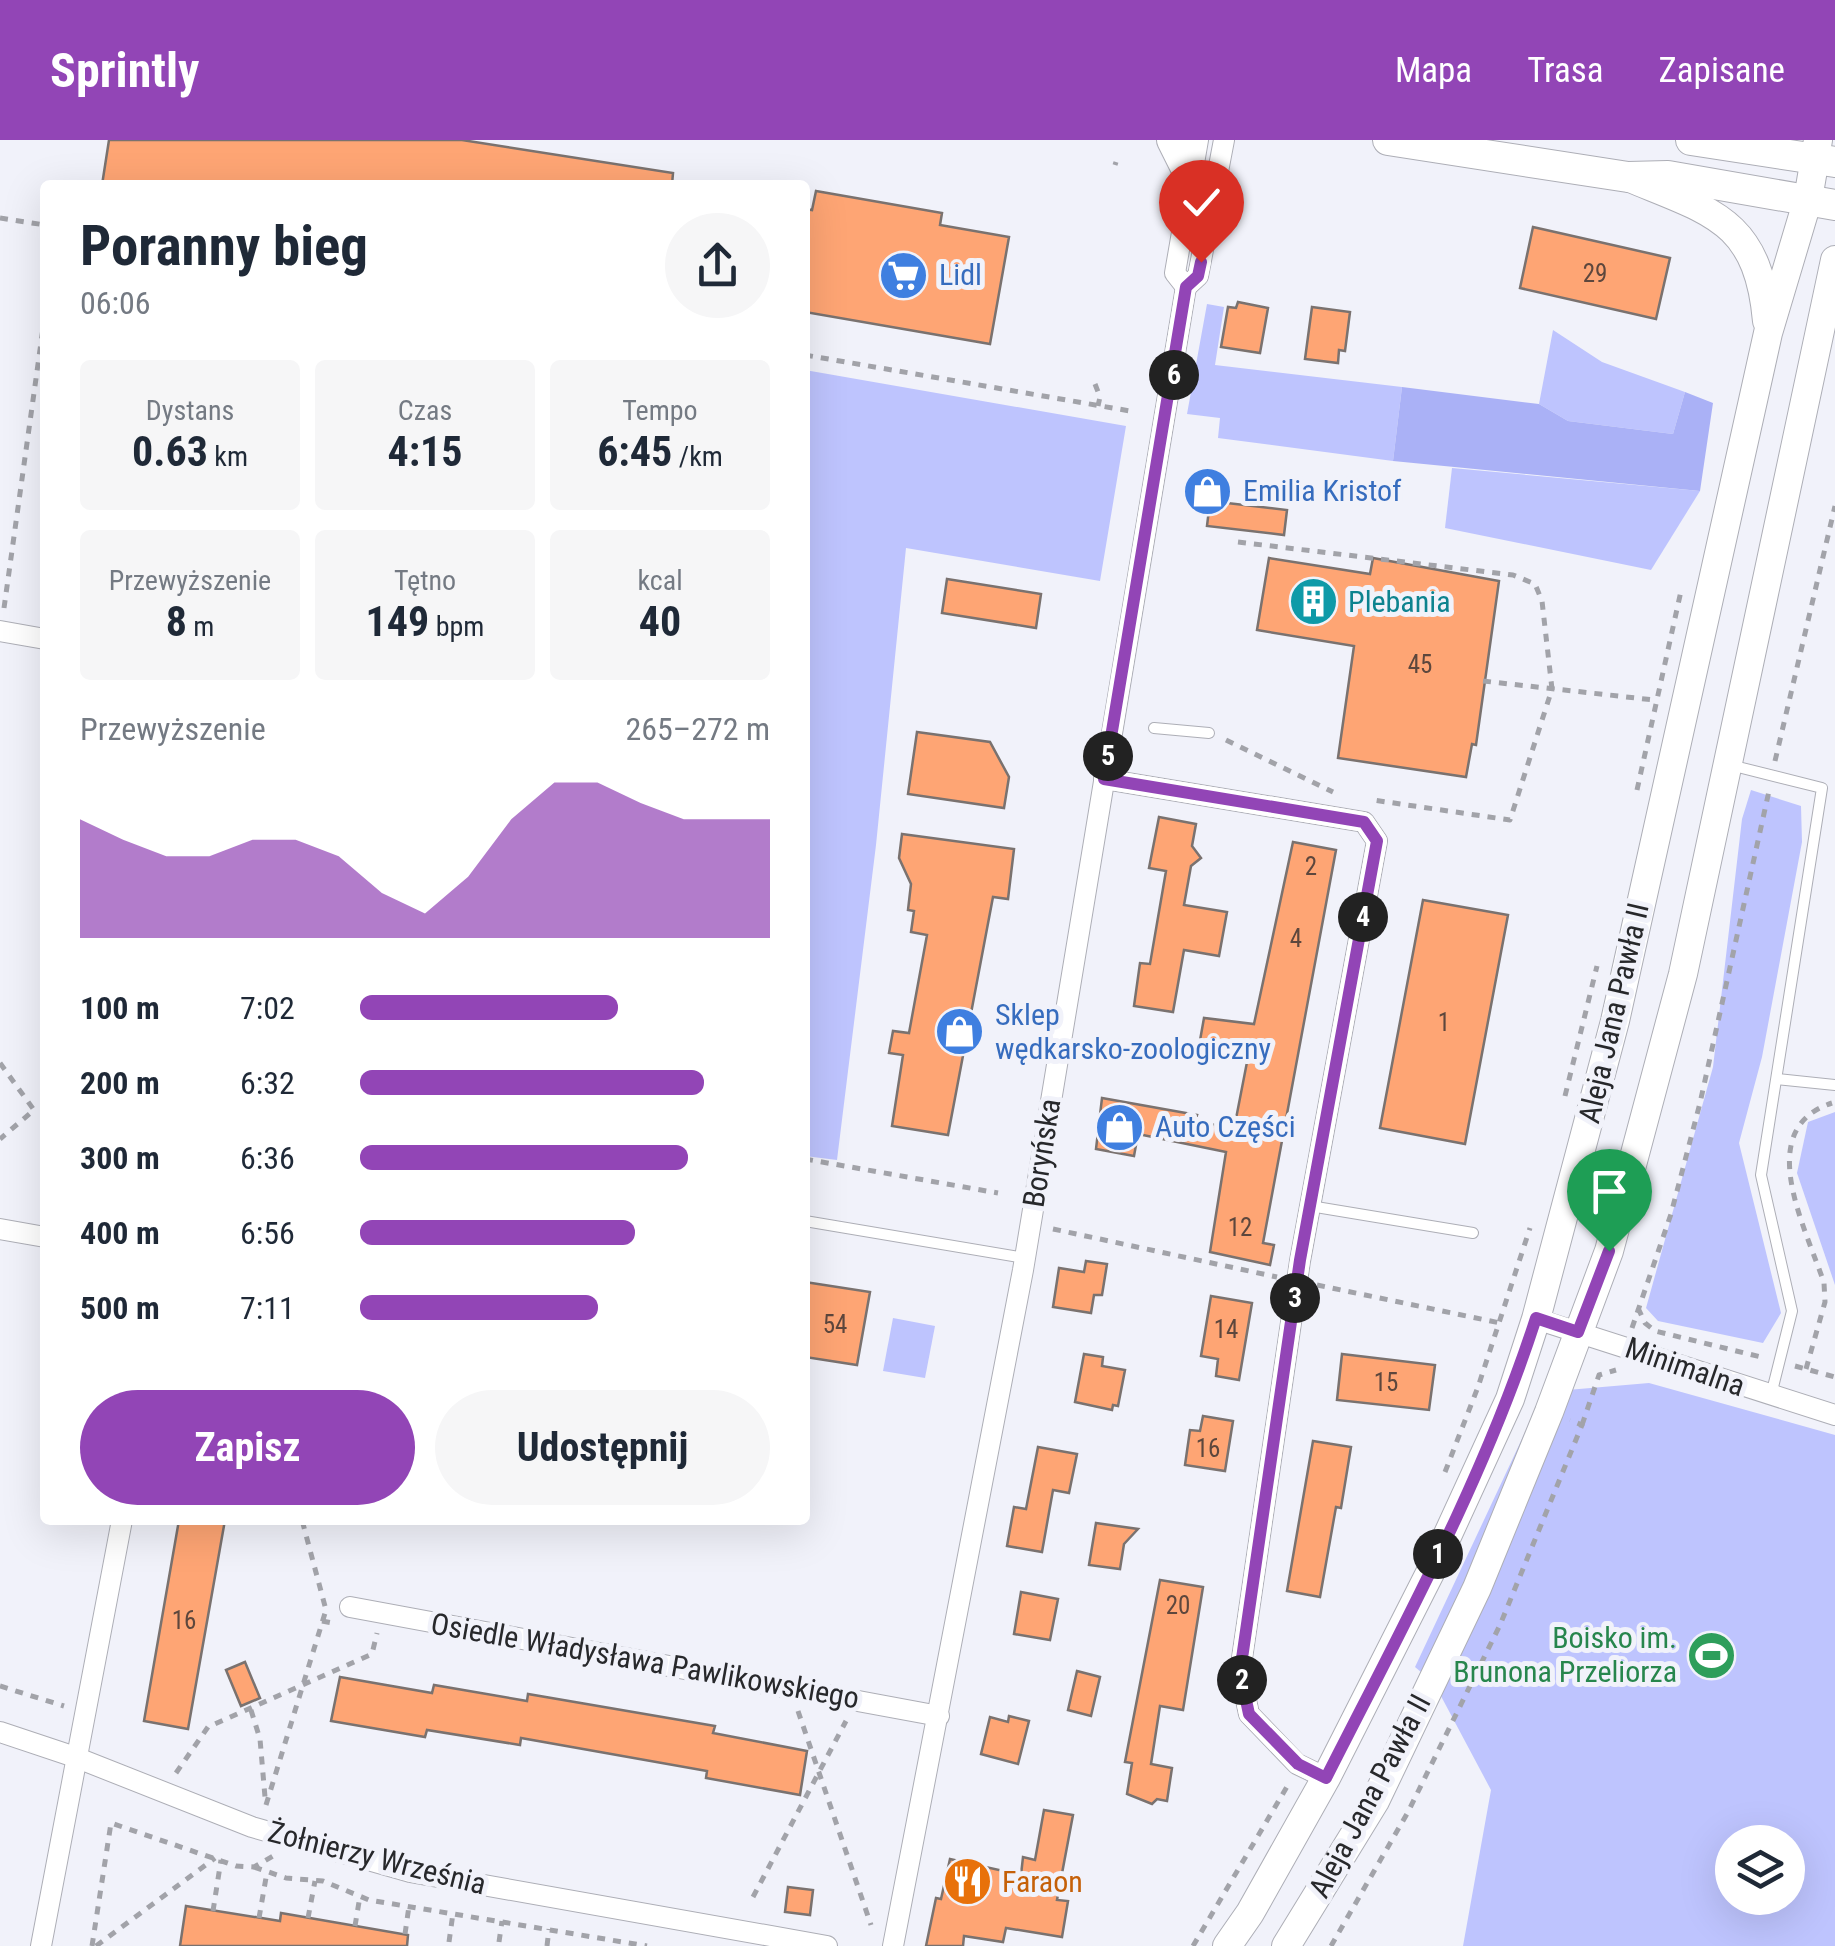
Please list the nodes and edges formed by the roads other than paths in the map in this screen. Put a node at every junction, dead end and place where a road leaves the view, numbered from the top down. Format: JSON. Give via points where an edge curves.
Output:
{"nodes":[{"id":1,"x":1172,"y":140,"type":"edge"},
{"id":2,"x":1198,"y":140,"type":"edge"},
{"id":3,"x":1224,"y":140,"type":"edge"},
{"id":4,"x":1388,"y":140,"type":"edge"},
{"id":5,"x":1691,"y":140,"type":"edge"},
{"id":6,"x":1822,"y":153,"type":"edge"},
{"id":7,"x":1628,"y":177,"type":"junction"},
{"id":8,"x":1192,"y":180,"type":"junction"},
{"id":9,"x":1821,"y":202,"type":"edge"},
{"id":10,"x":1835,"y":260,"type":"edge"},
{"id":11,"x":1186,"y":287,"type":"junction"},
{"id":12,"x":1768,"y":333,"type":"junction"},
{"id":13,"x":1835,"y":348,"type":"edge"},
{"id":14,"x":1793,"y":450,"type":"junction"},
{"id":15,"x":0,"y":631,"type":"edge"},
{"id":16,"x":40,"y":638,"type":"edge"},
{"id":17,"x":1154,"y":728,"type":"dead end"},
{"id":18,"x":1209,"y":732,"type":"road end"},
{"id":19,"x":1726,"y":764,"type":"junction"},
{"id":20,"x":1104,"y":779,"type":"junction"},
{"id":21,"x":1777,"y":1080,"type":"junction"},
{"id":22,"x":1835,"y":1085,"type":"edge"},
{"id":23,"x":1310,"y":1206,"type":"junction"},
{"id":24,"x":810,"y":1222,"type":"edge"},
{"id":25,"x":0,"y":1228,"type":"edge"},
{"id":26,"x":1473,"y":1234,"type":"dead end"},
{"id":27,"x":40,"y":1236,"type":"edge"},
{"id":28,"x":1025,"y":1258,"type":"junction"},
{"id":29,"x":1536,"y":1318,"type":"junction"},
{"id":30,"x":1578,"y":1332,"type":"junction"},
{"id":31,"x":1771,"y":1396,"type":"junction"},
{"id":32,"x":1835,"y":1414,"type":"edge"},
{"id":33,"x":121,"y":1525,"type":"edge"},
{"id":34,"x":345,"y":1616,"type":"road end"},
{"id":35,"x":939,"y":1716,"type":"junction"},
{"id":36,"x":0,"y":1732,"type":"edge"},
{"id":37,"x":75,"y":1757,"type":"junction"},
{"id":38,"x":1326,"y":1778,"type":"junction"},
{"id":39,"x":42,"y":1946,"type":"edge"},
{"id":40,"x":827,"y":1946,"type":"edge"},
{"id":41,"x":892,"y":1946,"type":"edge"},
{"id":42,"x":1227,"y":1946,"type":"edge"},
{"id":43,"x":1286,"y":1946,"type":"edge"}],
"edges":[{"from":1,"to":8,"type":"main road"},
{"from":2,"to":8,"type":"street"},
{"from":3,"to":11,"type":"street","via":[[1198,276]]},
{"from":4,"to":7,"type":"main road"},
{"from":5,"to":6,"type":"main road"},
{"from":6,"to":9,"type":"street","name":"Aleja Jana Pawła II"},
{"from":7,"to":9,"type":"main road","via":[[1668,176]]},
{"from":7,"to":12,"type":"street","via":[[1704,208],[1735,229],[1760,281]]},
{"from":8,"to":11,"type":"street","via":[[1175,272]]},
{"from":9,"to":12,"type":"street","name":"Aleja Jana Pawła II"},
{"from":10,"to":14,"type":"street","name":"Aleja Jana Pawła II"},
{"from":11,"to":20,"type":"street","name":"Boryńska"},
{"from":12,"to":29,"type":"street","name":"Aleja Jana Pawła II","via":[[1614,1021]]},
{"from":13,"to":14,"type":"street"},
{"from":14,"to":19,"type":"street","name":"Aleja Jana Pawła II"},
{"from":15,"to":16,"type":"street"},
{"from":17,"to":18,"type":"lane"},
{"from":19,"to":21,"type":"lane","via":[[1822,788]]},
{"from":19,"to":30,"type":"street","name":"Aleja Jana Pawła II","via":[[1683,974],[1609,1251]]},
{"from":20,"to":23,"type":"street","via":[[1364,822],[1377,841]]},
{"from":20,"to":28,"type":"street","name":"Boryńska"},
{"from":21,"to":22,"type":"lane"},
{"from":21,"to":31,"type":"lane","via":[[1760,1175],[1792,1311]]},
{"from":23,"to":26,"type":"lane"},
{"from":23,"to":38,"type":"street","via":[[1240,1672],[1249,1714],[1298,1764]]},
{"from":24,"to":28,"type":"lane"},
{"from":25,"to":27,"type":"street"},
{"from":28,"to":35,"type":"street","name":"Boryńska"},
{"from":29,"to":30,"type":"street","name":"Minimalna"},
{"from":29,"to":38,"type":"street","name":"Aleja Jana Pawła II","via":[[1494,1433],[1432,1569]]},
{"from":30,"to":31,"type":"street","name":"Minimalna"},
{"from":30,"to":43,"type":"street","name":"Aleja Jana Pawła II","via":[[1468,1606],[1375,1802]]},
{"from":31,"to":32,"type":"street","name":"Minimalna"},
{"from":33,"to":37,"type":"street"},
{"from":34,"to":35,"type":"street","name":"Osiedle Władysława Pawlikowskiego"},
{"from":35,"to":41,"type":"street","name":"Boryńska"},
{"from":36,"to":37,"type":"street","name":"Żołnierzy Września"},
{"from":37,"to":39,"type":"street"},
{"from":37,"to":40,"type":"street","name":"Żołnierzy Września","via":[[252,1827],[410,1872]]},
{"from":38,"to":42,"type":"street","name":"Aleja Jana Pawła II"}]}
